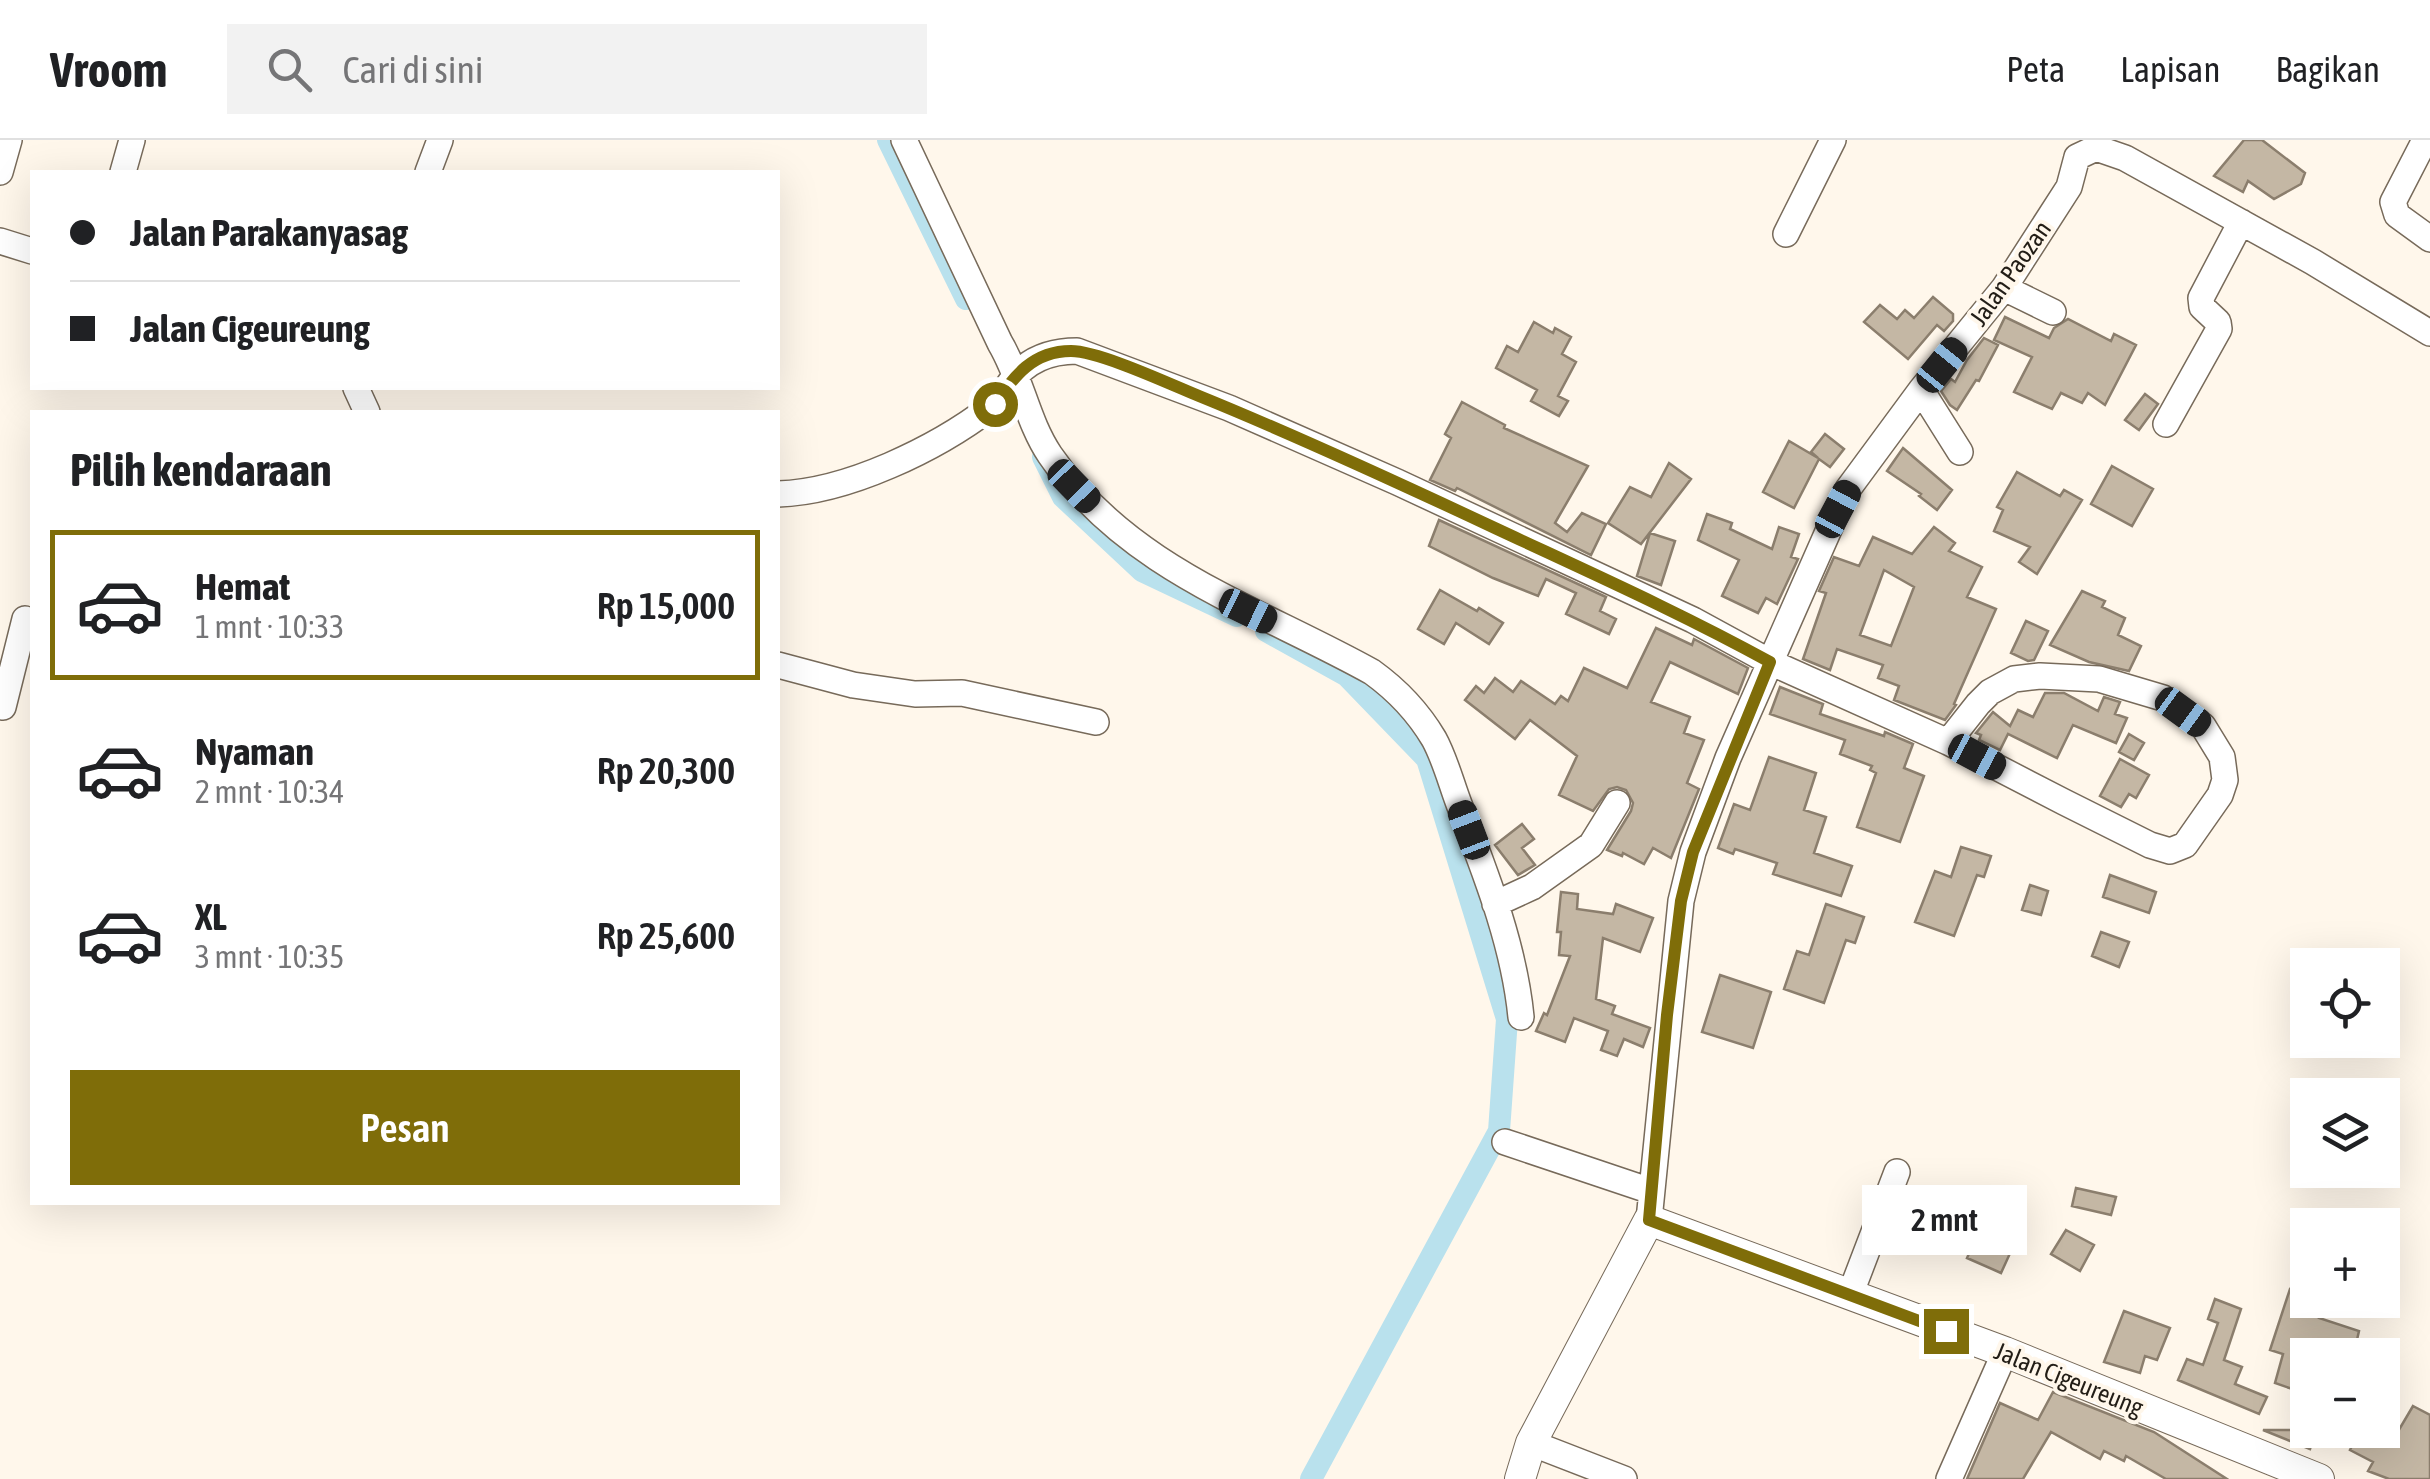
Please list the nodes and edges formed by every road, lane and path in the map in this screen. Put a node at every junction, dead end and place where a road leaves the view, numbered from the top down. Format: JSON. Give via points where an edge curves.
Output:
{"nodes":[{"id":1,"x":10,"y":140,"type":"edge"},
{"id":2,"x":132,"y":140,"type":"edge"},
{"id":3,"x":440,"y":140,"type":"edge"},
{"id":4,"x":904,"y":140,"type":"edge"},
{"id":5,"x":1832,"y":140,"type":"edge"},
{"id":6,"x":2425,"y":140,"type":"edge"},
{"id":7,"x":2070,"y":148,"type":"edge"},
{"id":8,"x":123,"y":170,"type":"edge"},
{"id":9,"x":429,"y":170,"type":"edge"},
{"id":10,"x":0,"y":172,"type":"edge"},
{"id":11,"x":2240,"y":222,"type":"junction"},
{"id":12,"x":1786,"y":234,"type":"dead end"},
{"id":13,"x":2430,"y":239,"type":"edge"},
{"id":14,"x":0,"y":241,"type":"edge"},
{"id":15,"x":30,"y":250,"type":"edge"},
{"id":16,"x":2004,"y":288,"type":"junction"},
{"id":17,"x":2054,"y":312,"type":"dead end"},
{"id":18,"x":2430,"y":333,"type":"edge"},
{"id":19,"x":1014,"y":377,"type":"junction"},
{"id":20,"x":1921,"y":390,"type":"junction"},
{"id":21,"x":2166,"y":424,"type":"dead end"},
{"id":22,"x":1960,"y":452,"type":"dead end"},
{"id":23,"x":780,"y":494,"type":"edge"},
{"id":24,"x":19,"y":617,"type":"edge"},
{"id":25,"x":1770,"y":662,"type":"junction"},
{"id":26,"x":780,"y":666,"type":"edge"},
{"id":27,"x":3,"y":707,"type":"dead end"},
{"id":28,"x":1096,"y":722,"type":"dead end"},
{"id":29,"x":1948,"y":742,"type":"junction"},
{"id":30,"x":1617,"y":803,"type":"dead end"},
{"id":31,"x":1494,"y":904,"type":"junction"},
{"id":32,"x":1521,"y":1017,"type":"dead end"},
{"id":33,"x":1505,"y":1142,"type":"dead end"},
{"id":34,"x":1897,"y":1172,"type":"dead end"},
{"id":35,"x":1650,"y":1205,"type":"junction"},
{"id":36,"x":1850,"y":1295,"type":"junction"},
{"id":37,"x":2005,"y":1352,"type":"junction"},
{"id":38,"x":1531,"y":1443,"type":"junction"},
{"id":39,"x":1520,"y":1479,"type":"edge"},
{"id":40,"x":1624,"y":1479,"type":"edge"},
{"id":41,"x":1949,"y":1479,"type":"edge"},
{"id":42,"x":2319,"y":1479,"type":"edge"}],
"edges":[{"from":1,"to":10,"type":"street"},
{"from":2,"to":8,"type":"street"},
{"from":3,"to":9,"type":"street"},
{"from":4,"to":19,"type":"street"},
{"from":5,"to":12,"type":"street"},
{"from":6,"to":13,"type":"street","via":[[2393,202],[2398,215]]},
{"from":7,"to":11,"type":"street","via":[[2107,150]]},
{"from":7,"to":16,"type":"street","name":"Jalan Paozan","via":[[2069,187]]},
{"from":11,"to":18,"type":"street"},
{"from":11,"to":21,"type":"street","via":[[2201,298],[2220,329]]},
{"from":14,"to":15,"type":"street"},
{"from":16,"to":17,"type":"street"},
{"from":16,"to":20,"type":"street","name":"Jalan Paozan"},
{"from":19,"to":23,"type":"street","via":[[995,404],[942,438],[836,485]]},
{"from":19,"to":25,"type":"street","via":[[1030,362],[1067,351],[1093,355],[1396,482]]},
{"from":19,"to":31,"type":"street","via":[[1048,452],[1108,522],[1214,595],[1372,672],[1413,709],[1435,741]]},
{"from":20,"to":22,"type":"street"},
{"from":20,"to":25,"type":"street","name":"Jalan Paozan","via":[[1848,489]]},
{"from":24,"to":27,"type":"street"},
{"from":25,"to":29,"type":"street"},
{"from":25,"to":35,"type":"street","name":"Jalan Paozan","via":[[1693,852],[1681,901]]},
{"from":26,"to":28,"type":"street","via":[[854,685],[962,693]]},
{"from":29,"to":29,"type":"street","via":[[1990,692],[2014,679],[2098,679],[2163,698],[2202,726],[2222,757],[2225,780],[2185,844],[2170,851]]},
{"from":30,"to":31,"type":"street","via":[[1592,845]]},
{"from":31,"to":32,"type":"street"},
{"from":33,"to":35,"type":"street"},
{"from":34,"to":36,"type":"street"},
{"from":35,"to":36,"type":"street","name":"Jalan Cigeureung"},
{"from":35,"to":38,"type":"street"},
{"from":36,"to":37,"type":"street","name":"Jalan Cigeureung"},
{"from":37,"to":41,"type":"street"},
{"from":37,"to":42,"type":"street","name":"Jalan Cigeureung"},
{"from":38,"to":39,"type":"street"},
{"from":38,"to":40,"type":"street"}]}
